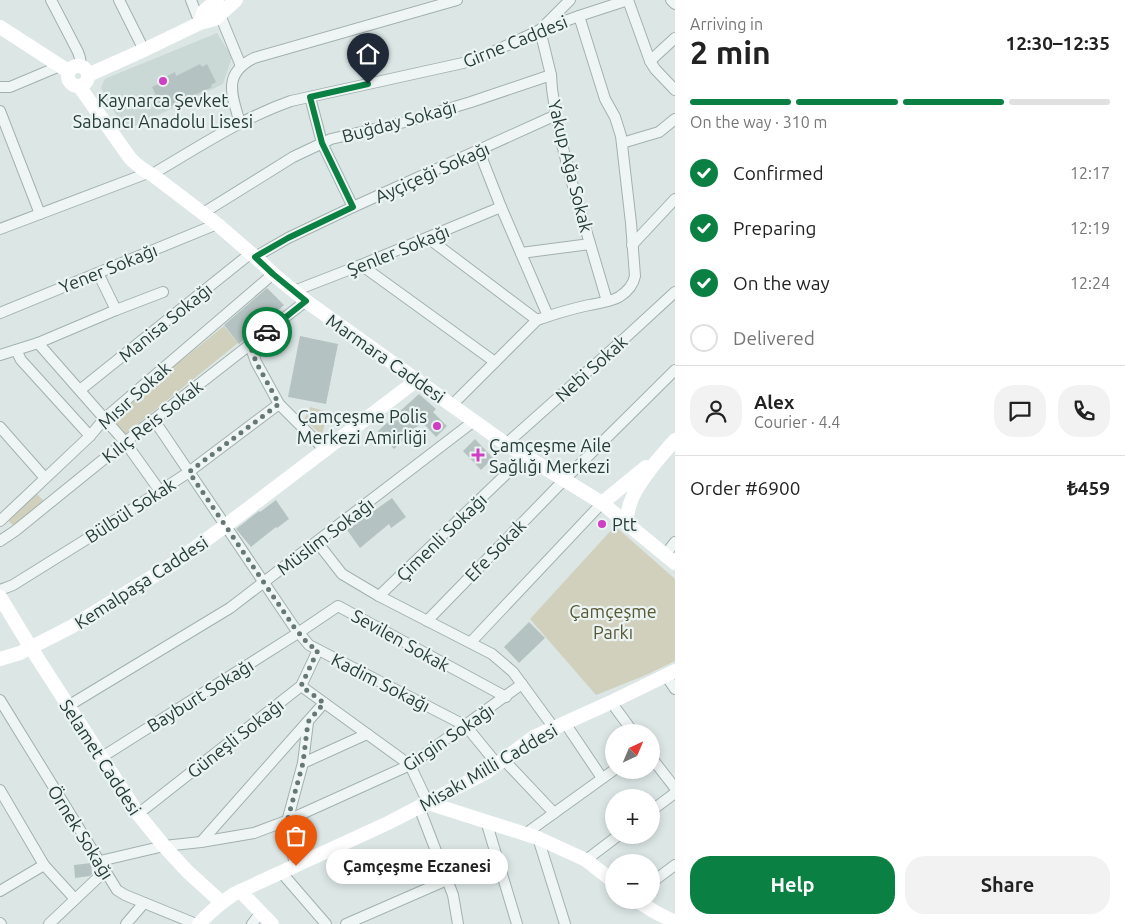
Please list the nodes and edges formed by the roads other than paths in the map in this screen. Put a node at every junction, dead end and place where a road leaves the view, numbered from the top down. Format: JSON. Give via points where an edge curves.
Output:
{"nodes":[{"id":1,"x":50,"y":0,"type":"edge"},
{"id":2,"x":119,"y":0,"type":"edge"},
{"id":3,"x":191,"y":0,"type":"edge"},
{"id":4,"x":216,"y":0,"type":"edge"},
{"id":5,"x":237,"y":0,"type":"edge"},
{"id":6,"x":457,"y":0,"type":"edge"},
{"id":7,"x":570,"y":0,"type":"edge"},
{"id":8,"x":628,"y":0,"type":"edge"},
{"id":9,"x":671,"y":0,"type":"edge"},
{"id":10,"x":675,"y":4,"type":"edge"},
{"id":11,"x":220,"y":15,"type":"junction"},
{"id":12,"x":579,"y":16,"type":"junction"},
{"id":13,"x":200,"y":22,"type":"junction"},
{"id":14,"x":0,"y":27,"type":"edge"},
{"id":15,"x":540,"y":30,"type":"junction"},
{"id":16,"x":675,"y":38,"type":"edge"},
{"id":17,"x":144,"y":50,"type":"junction"},
{"id":18,"x":650,"y":60,"type":"junction"},
{"id":19,"x":241,"y":66,"type":"junction"},
{"id":20,"x":74,"y":69,"type":"junction"},
{"id":21,"x":551,"y":75,"type":"junction"},
{"id":22,"x":2,"y":90,"type":"edge"},
{"id":23,"x":675,"y":90,"type":"edge"},
{"id":24,"x":310,"y":97,"type":"junction"},
{"id":25,"x":0,"y":111,"type":"edge"},
{"id":26,"x":556,"y":115,"type":"junction"},
{"id":27,"x":675,"y":119,"type":"edge"},
{"id":28,"x":240,"y":123,"type":"junction"},
{"id":29,"x":622,"y":142,"type":"junction"},
{"id":30,"x":322,"y":143,"type":"junction"},
{"id":31,"x":479,"y":151,"type":"junction"},
{"id":32,"x":150,"y":174,"type":"junction"},
{"id":33,"x":675,"y":198,"type":"edge"},
{"id":34,"x":353,"y":207,"type":"junction"},
{"id":35,"x":501,"y":207,"type":"junction"},
{"id":36,"x":203,"y":213,"type":"junction"},
{"id":37,"x":40,"y":214,"type":"junction"},
{"id":38,"x":216,"y":224,"type":"junction"},
{"id":39,"x":0,"y":230,"type":"edge"},
{"id":40,"x":428,"y":238,"type":"junction"},
{"id":41,"x":590,"y":244,"type":"junction"},
{"id":42,"x":632,"y":245,"type":"junction"},
{"id":43,"x":521,"y":253,"type":"junction"},
{"id":44,"x":253,"y":255,"type":"junction"},
{"id":45,"x":362,"y":265,"type":"junction"},
{"id":46,"x":98,"y":272,"type":"junction"},
{"id":47,"x":273,"y":274,"type":"junction"},
{"id":48,"x":294,"y":291,"type":"junction"},
{"id":49,"x":163,"y":292,"type":"dead end"},
{"id":50,"x":674,"y":294,"type":"edge"},
{"id":51,"x":306,"y":301,"type":"junction"},
{"id":52,"x":606,"y":302,"type":"junction"},
{"id":53,"x":116,"y":310,"type":"junction"},
{"id":54,"x":0,"y":313,"type":"edge"},
{"id":55,"x":548,"y":316,"type":"junction"},
{"id":56,"x":536,"y":320,"type":"junction"},
{"id":57,"x":38,"y":343,"type":"junction"},
{"id":58,"x":250,"y":345,"type":"junction"},
{"id":59,"x":16,"y":350,"type":"junction"},
{"id":60,"x":0,"y":355,"type":"edge"},
{"id":61,"x":495,"y":362,"type":"junction"},
{"id":62,"x":675,"y":370,"type":"edge"},
{"id":63,"x":417,"y":380,"type":"junction"},
{"id":64,"x":80,"y":390,"type":"junction"},
{"id":65,"x":279,"y":404,"type":"junction"},
{"id":66,"x":452,"y":405,"type":"junction"},
{"id":67,"x":105,"y":418,"type":"junction"},
{"id":68,"x":154,"y":420,"type":"junction"},
{"id":69,"x":474,"y":421,"type":"junction"},
{"id":70,"x":0,"y":427,"type":"edge"},
{"id":71,"x":90,"y":436,"type":"junction"},
{"id":72,"x":675,"y":440,"type":"edge"},
{"id":73,"x":125,"y":442,"type":"junction"},
{"id":74,"x":506,"y":444,"type":"junction"},
{"id":75,"x":325,"y":450,"type":"junction"},
{"id":76,"x":524,"y":456,"type":"junction"},
{"id":77,"x":661,"y":456,"type":"junction"},
{"id":78,"x":189,"y":472,"type":"junction"},
{"id":79,"x":45,"y":478,"type":"junction"},
{"id":80,"x":564,"y":480,"type":"junction"},
{"id":81,"x":160,"y":491,"type":"junction"},
{"id":82,"x":602,"y":504,"type":"junction"},
{"id":83,"x":0,"y":519,"type":"edge"},
{"id":84,"x":626,"y":523,"type":"junction"},
{"id":85,"x":226,"y":526,"type":"junction"},
{"id":86,"x":0,"y":541,"type":"edge"},
{"id":87,"x":317,"y":542,"type":"junction"},
{"id":88,"x":675,"y":542,"type":"edge"},
{"id":89,"x":670,"y":559,"type":"edge"},
{"id":90,"x":264,"y":582,"type":"junction"},
{"id":91,"x":0,"y":590,"type":"edge"},
{"id":92,"x":379,"y":596,"type":"junction"},
{"id":93,"x":0,"y":597,"type":"edge"},
{"id":94,"x":426,"y":621,"type":"junction"},
{"id":95,"x":298,"y":633,"type":"junction"},
{"id":96,"x":471,"y":642,"type":"junction"},
{"id":97,"x":31,"y":648,"type":"junction"},
{"id":98,"x":318,"y":650,"type":"junction"},
{"id":99,"x":0,"y":659,"type":"edge"},
{"id":100,"x":670,"y":673,"type":"edge"},
{"id":101,"x":522,"y":684,"type":"junction"},
{"id":102,"x":301,"y":686,"type":"junction"},
{"id":103,"x":675,"y":689,"type":"edge"},
{"id":104,"x":506,"y":697,"type":"junction"},
{"id":105,"x":0,"y":700,"type":"edge"},
{"id":106,"x":611,"y":702,"type":"junction"},
{"id":107,"x":324,"y":703,"type":"junction"},
{"id":108,"x":68,"y":706,"type":"junction"},
{"id":109,"x":308,"y":722,"type":"junction"},
{"id":110,"x":627,"y":724,"type":"edge"},
{"id":111,"x":466,"y":726,"type":"junction"},
{"id":112,"x":560,"y":726,"type":"junction"},
{"id":113,"x":367,"y":734,"type":"junction"},
{"id":114,"x":102,"y":757,"type":"junction"},
{"id":115,"x":500,"y":762,"type":"junction"},
{"id":116,"x":303,"y":763,"type":"junction"},
{"id":117,"x":410,"y":765,"type":"junction"},
{"id":118,"x":660,"y":769,"type":"edge"},
{"id":119,"x":605,"y":776,"type":"edge"},
{"id":120,"x":602,"y":778,"type":"junction"},
{"id":121,"x":675,"y":788,"type":"edge"},
{"id":122,"x":0,"y":790,"type":"edge"},
{"id":123,"x":675,"y":793,"type":"edge"},
{"id":124,"x":660,"y":804,"type":"edge"},
{"id":125,"x":424,"y":805,"type":"junction"},
{"id":126,"x":554,"y":813,"type":"junction"},
{"id":127,"x":138,"y":814,"type":"junction"},
{"id":128,"x":286,"y":821,"type":"junction"},
{"id":129,"x":486,"y":821,"type":"junction"},
{"id":130,"x":532,"y":836,"type":"junction"},
{"id":131,"x":201,"y":842,"type":"junction"},
{"id":132,"x":607,"y":844,"type":"edge"},
{"id":133,"x":164,"y":846,"type":"junction"},
{"id":134,"x":586,"y":860,"type":"junction"},
{"id":135,"x":100,"y":861,"type":"junction"},
{"id":136,"x":44,"y":865,"type":"junction"},
{"id":137,"x":675,"y":865,"type":"edge"},
{"id":138,"x":296,"y":866,"type":"junction"},
{"id":139,"x":106,"y":870,"type":"junction"},
{"id":140,"x":281,"y":872,"type":"junction"},
{"id":141,"x":605,"y":875,"type":"edge"},
{"id":142,"x":660,"y":876,"type":"edge"},
{"id":143,"x":447,"y":880,"type":"junction"},
{"id":144,"x":0,"y":891,"type":"edge"},
{"id":145,"x":240,"y":891,"type":"junction"},
{"id":146,"x":75,"y":899,"type":"junction"},
{"id":147,"x":221,"y":902,"type":"junction"},
{"id":148,"x":144,"y":903,"type":"junction"},
{"id":149,"x":650,"y":909,"type":"edge"},
{"id":150,"x":261,"y":912,"type":"junction"},
{"id":151,"x":675,"y":922,"type":"edge"},
{"id":152,"x":49,"y":924,"type":"edge"},
{"id":153,"x":126,"y":924,"type":"edge"},
{"id":154,"x":198,"y":924,"type":"edge"},
{"id":155,"x":252,"y":924,"type":"edge"},
{"id":156,"x":272,"y":924,"type":"edge"},
{"id":157,"x":326,"y":924,"type":"edge"},
{"id":158,"x":346,"y":924,"type":"edge"},
{"id":159,"x":458,"y":924,"type":"edge"},
{"id":160,"x":518,"y":924,"type":"edge"},
{"id":161,"x":565,"y":924,"type":"edge"}],
"edges":[{"from":1,"to":20,"type":"street","via":[[78,52],[80,58]]},
{"from":2,"to":17,"type":"street"},
{"from":3,"to":13,"type":"street"},
{"from":4,"to":13,"type":"street","via":[[204,11]]},
{"from":5,"to":11,"type":"street"},
{"from":6,"to":19,"type":"street","via":[[254,58]]},
{"from":7,"to":15,"type":"street"},
{"from":8,"to":12,"type":"street","name":"Girne Caddesi"},
{"from":8,"to":18,"type":"street"},
{"from":9,"to":10,"type":"street"},
{"from":11,"to":13,"type":"street","via":[[215,20]]},
{"from":11,"to":19,"type":"street"},
{"from":12,"to":15,"type":"street","name":"Girne Caddesi"},
{"from":12,"to":29,"type":"street","via":[[605,100],[615,117]]},
{"from":13,"to":17,"type":"street"},
{"from":14,"to":20,"type":"street"},
{"from":15,"to":21,"type":"street","name":"Yakup Ağa Sokak"},
{"from":15,"to":24,"type":"street","name":"Girne Caddesi","via":[[463,63]]},
{"from":16,"to":18,"type":"street"},
{"from":17,"to":20,"type":"street"},
{"from":18,"to":23,"type":"street"},
{"from":19,"to":28,"type":"street","via":[[232,80],[231,90]]},
{"from":20,"to":22,"type":"street"},
{"from":20,"to":32,"type":"street","name":"Marmara Caddesi","via":[[68,80],[79,86],[130,158]]},
{"from":21,"to":26,"type":"street","name":"Yakup Ağa Sokak"},
{"from":21,"to":30,"type":"street","name":"Buğday Sokağı","via":[[405,122]]},
{"from":24,"to":28,"type":"street","name":"Girne Caddesi","via":[[291,101]]},
{"from":24,"to":30,"type":"street"},
{"from":25,"to":37,"type":"street"},
{"from":26,"to":31,"type":"street","name":"Ayçiçeği Sokağı"},
{"from":26,"to":41,"type":"street","name":"Yakup Ağa Sokak"},
{"from":27,"to":29,"type":"street","via":[[659,132]]},
{"from":28,"to":32,"type":"street","name":"Girne Caddesi"},
{"from":29,"to":42,"type":"street"},
{"from":30,"to":34,"type":"street"},
{"from":30,"to":36,"type":"street","name":"Buğday Sokağı","via":[[292,157]]},
{"from":31,"to":34,"type":"street","name":"Ayçiçeği Sokağı"},
{"from":31,"to":35,"type":"street"},
{"from":32,"to":36,"type":"street","name":"Marmara Caddesi"},
{"from":32,"to":37,"type":"street","name":"Girne Caddesi"},
{"from":33,"to":42,"type":"street"},
{"from":34,"to":44,"type":"street","name":"Ayçiçeği Sokağı"},
{"from":35,"to":40,"type":"street","name":"Şenler Sokağı"},
{"from":35,"to":43,"type":"street"},
{"from":36,"to":38,"type":"street","name":"Marmara Caddesi"},
{"from":37,"to":39,"type":"street","name":"Girne Caddesi"},
{"from":38,"to":44,"type":"street","name":"Marmara Caddesi"},
{"from":38,"to":46,"type":"street","name":"Yener Sokağı"},
{"from":40,"to":45,"type":"street","name":"Şenler Sokağı"},
{"from":40,"to":56,"type":"street"},
{"from":41,"to":43,"type":"street"},
{"from":41,"to":52,"type":"street","name":"Yakup Ağa Sokak"},
{"from":42,"to":52,"type":"street","via":[[633,284]]},
{"from":43,"to":55,"type":"street"},
{"from":44,"to":47,"type":"street","name":"Marmara Caddesi"},
{"from":44,"to":64,"type":"street","name":"Manisa Sokağı"},
{"from":45,"to":48,"type":"street","name":"Şenler Sokağı"},
{"from":45,"to":61,"type":"street"},
{"from":46,"to":53,"type":"street"},
{"from":46,"to":54,"type":"street","name":"Yener Sokağı"},
{"from":47,"to":48,"type":"street","name":"Marmara Caddesi"},
{"from":47,"to":67,"type":"street","name":"Mısır Sokak"},
{"from":48,"to":51,"type":"street","name":"Marmara Caddesi"},
{"from":49,"to":53,"type":"street"},
{"from":50,"to":74,"type":"street","name":"Nebi Sokak"},
{"from":51,"to":58,"type":"street","name":"Kılıç Reis Sokak"},
{"from":51,"to":63,"type":"street","name":"Marmara Caddesi"},
{"from":52,"to":55,"type":"street"},
{"from":53,"to":57,"type":"street"},
{"from":55,"to":56,"type":"street"},
{"from":56,"to":61,"type":"street"},
{"from":57,"to":59,"type":"street"},
{"from":57,"to":64,"type":"street"},
{"from":58,"to":65,"type":"street"},
{"from":58,"to":68,"type":"street","name":"Kılıç Reis Sokak"},
{"from":59,"to":60,"type":"street"},
{"from":59,"to":71,"type":"street","via":[[21,360]]},
{"from":61,"to":66,"type":"street"},
{"from":62,"to":80,"type":"street","name":"Efe Sokak"},
{"from":63,"to":66,"type":"street","name":"Marmara Caddesi"},
{"from":63,"to":75,"type":"street","name":"Kemalpaşa Caddesi"},
{"from":64,"to":67,"type":"street"},
{"from":65,"to":75,"type":"street"},
{"from":65,"to":78,"type":"street","name":"Bülbül Sokak"},
{"from":66,"to":69,"type":"street","name":"Marmara Caddesi"},
{"from":67,"to":71,"type":"street","name":"Mısır Sokak"},
{"from":67,"to":73,"type":"street"},
{"from":68,"to":73,"type":"street","name":"Kılıç Reis Sokak"},
{"from":68,"to":78,"type":"street","name":"Kadim Sokağı"},
{"from":69,"to":74,"type":"street","name":"Marmara Caddesi"},
{"from":69,"to":87,"type":"street","name":"Müslim Sokağı"},
{"from":70,"to":79,"type":"street"},
{"from":71,"to":79,"type":"street","name":"Mısır Sokak"},
{"from":72,"to":77,"type":"street"},
{"from":73,"to":81,"type":"street"},
{"from":73,"to":86,"type":"street","name":"Kılıç Reis Sokak"},
{"from":74,"to":76,"type":"street","name":"Marmara Caddesi"},
{"from":75,"to":85,"type":"street","name":"Kemalpaşa Caddesi"},
{"from":76,"to":80,"type":"street","name":"Marmara Caddesi"},
{"from":76,"to":92,"type":"street","name":"Çimenli Sokağı"},
{"from":77,"to":82,"type":"street"},
{"from":77,"to":84,"type":"street","via":[[633,497]]},
{"from":78,"to":81,"type":"street","name":"Bülbül Sokak"},
{"from":78,"to":85,"type":"street","name":"Kadim Sokağı"},
{"from":79,"to":83,"type":"street","name":"Mısır Sokak"},
{"from":80,"to":82,"type":"street","name":"Marmara Caddesi"},
{"from":80,"to":94,"type":"street","name":"Efe Sokak"},
{"from":81,"to":91,"type":"street","name":"Bülbül Sokak","via":[[13,585]]},
{"from":82,"to":84,"type":"street","name":"Marmara Caddesi"},
{"from":82,"to":96,"type":"street"},
{"from":84,"to":89,"type":"street","name":"Marmara Caddesi"},
{"from":85,"to":90,"type":"street","name":"Kadim Sokağı"},
{"from":85,"to":97,"type":"street","name":"Kemalpaşa Caddesi","via":[[174,564]]},
{"from":87,"to":90,"type":"street","name":"Müslim Sokağı"},
{"from":87,"to":92,"type":"street","via":[[342,574]]},
{"from":88,"to":89,"type":"street"},
{"from":90,"to":95,"type":"street","name":"Kadim Sokağı"},
{"from":90,"to":108,"type":"street","name":"Müslim Sokağı","via":[[230,608]]},
{"from":92,"to":94,"type":"street"},
{"from":93,"to":97,"type":"street","name":"Selamet Caddesi"},
{"from":94,"to":96,"type":"street"},
{"from":95,"to":98,"type":"street","name":"Kadim Sokağı"},
{"from":95,"to":104,"type":"street","name":"Sevilen Sokak","via":[[338,606]]},
{"from":95,"to":114,"type":"street","name":"Bayburt Sokağı"},
{"from":96,"to":101,"type":"street","via":[[492,654]]},
{"from":97,"to":99,"type":"street","name":"Kemalpaşa Caddesi"},
{"from":97,"to":108,"type":"street","name":"Selamet Caddesi"},
{"from":98,"to":102,"type":"street","name":"Güneşli Sokağı"},
{"from":98,"to":111,"type":"street","name":"Kadim Sokağı"},
{"from":100,"to":103,"type":"street"},
{"from":100,"to":106,"type":"street","name":"Misakı Milli Caddesi"},
{"from":101,"to":104,"type":"street","name":"Girgin Sokağı"},
{"from":101,"to":112,"type":"street"},
{"from":102,"to":107,"type":"street"},
{"from":102,"to":127,"type":"street","name":"Güneşli Sokağı"},
{"from":104,"to":111,"type":"street","name":"Girgin Sokağı"},
{"from":105,"to":135,"type":"street","name":"Örnek Sokağı"},
{"from":106,"to":110,"type":"street"},
{"from":106,"to":112,"type":"street","name":"Misakı Milli Caddesi"},
{"from":107,"to":109,"type":"street"},
{"from":107,"to":113,"type":"street"},
{"from":108,"to":114,"type":"street","name":"Selamet Caddesi"},
{"from":109,"to":116,"type":"street"},
{"from":109,"to":131,"type":"street"},
{"from":111,"to":115,"type":"street","name":"Kadim Sokağı"},
{"from":111,"to":117,"type":"street","name":"Girgin Sokağı"},
{"from":112,"to":115,"type":"street","name":"Misakı Milli Caddesi","via":[[534,737]]},
{"from":112,"to":120,"type":"street"},
{"from":113,"to":116,"type":"street"},
{"from":113,"to":117,"type":"street"},
{"from":114,"to":127,"type":"street","name":"Selamet Caddesi"},
{"from":115,"to":125,"type":"street","name":"Misakı Milli Caddesi"},
{"from":115,"to":126,"type":"street","name":"Kadim Sokağı"},
{"from":116,"to":128,"type":"street"},
{"from":117,"to":125,"type":"street"},
{"from":117,"to":128,"type":"street","name":"Girgin Sokağı"},
{"from":118,"to":121,"type":"street"},
{"from":119,"to":120,"type":"street"},
{"from":120,"to":126,"type":"street"},
{"from":122,"to":136,"type":"street"},
{"from":123,"to":124,"type":"street"},
{"from":125,"to":129,"type":"street"},
{"from":125,"to":138,"type":"street","name":"Misakı Milli Caddesi"},
{"from":125,"to":143,"type":"street"},
{"from":126,"to":130,"type":"street"},
{"from":127,"to":133,"type":"street","name":"Selamet Caddesi"},
{"from":128,"to":131,"type":"street","name":"Girgin Sokağı","via":[[254,833]]},
{"from":128,"to":138,"type":"street","via":[[285,829]]},
{"from":129,"to":130,"type":"street"},
{"from":129,"to":160,"type":"street"},
{"from":130,"to":134,"type":"street"},
{"from":130,"to":161,"type":"street"},
{"from":131,"to":133,"type":"street","name":"Girgin Sokağı"},
{"from":132,"to":134,"type":"street"},
{"from":133,"to":135,"type":"street","name":"Girgin Sokağı"},
{"from":133,"to":147,"type":"street","name":"Selamet Caddesi"},
{"from":134,"to":141,"type":"street"},
{"from":135,"to":139,"type":"street","name":"Örnek Sokağı"},
{"from":136,"to":144,"type":"street"},
{"from":136,"to":146,"type":"street"},
{"from":137,"to":142,"type":"street"},
{"from":138,"to":140,"type":"street","name":"Misakı Milli Caddesi"},
{"from":139,"to":146,"type":"street"},
{"from":139,"to":148,"type":"street","name":"Örnek Sokağı","via":[[117,890]]},
{"from":140,"to":145,"type":"street","name":"Misakı Milli Caddesi"},
{"from":140,"to":157,"type":"street"},
{"from":143,"to":158,"type":"street"},
{"from":143,"to":159,"type":"street"},
{"from":145,"to":147,"type":"street","name":"Misakı Milli Caddesi"},
{"from":145,"to":150,"type":"street"},
{"from":146,"to":152,"type":"street"},
{"from":147,"to":154,"type":"street","name":"Misakı Milli Caddesi"},
{"from":148,"to":153,"type":"street"},
{"from":148,"to":154,"type":"street","name":"Örnek Sokağı"},
{"from":149,"to":151,"type":"street"},
{"from":150,"to":155,"type":"street"},
{"from":150,"to":156,"type":"street"}]}
